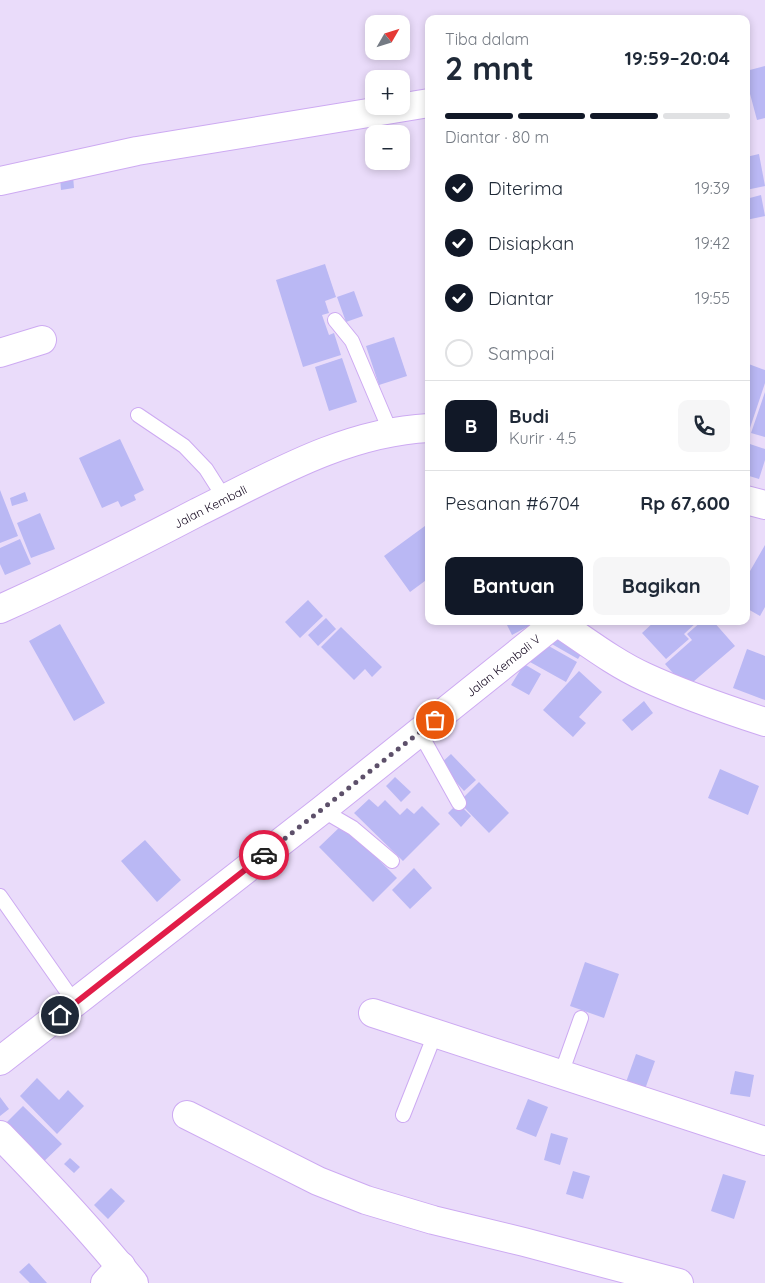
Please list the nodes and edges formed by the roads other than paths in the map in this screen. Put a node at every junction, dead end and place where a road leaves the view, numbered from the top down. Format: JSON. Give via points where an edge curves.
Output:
{"nodes":[{"id":1,"x":425,"y":104,"type":"edge"},
{"id":2,"x":0,"y":181,"type":"edge"},
{"id":3,"x":335,"y":320,"type":"dead end"},
{"id":4,"x":42,"y":340,"type":"dead end"},
{"id":5,"x":0,"y":353,"type":"edge"},
{"id":6,"x":138,"y":416,"type":"dead end"},
{"id":7,"x":425,"y":428,"type":"edge"},
{"id":8,"x":391,"y":432,"type":"junction"},
{"id":9,"x":225,"y":499,"type":"junction"},
{"id":10,"x":750,"y":501,"type":"edge"},
{"id":11,"x":765,"y":505,"type":"edge"},
{"id":12,"x":0,"y":609,"type":"edge"},
{"id":13,"x":553,"y":625,"type":"edge"},
{"id":14,"x":562,"y":625,"type":"edge"},
{"id":15,"x":765,"y":722,"type":"edge"},
{"id":16,"x":420,"y":733,"type":"junction"},
{"id":17,"x":459,"y":803,"type":"dead end"},
{"id":18,"x":322,"y":810,"type":"junction"},
{"id":19,"x":392,"y":861,"type":"dead end"},
{"id":20,"x":0,"y":896,"type":"edge"},
{"id":21,"x":75,"y":1003,"type":"junction"},
{"id":22,"x":373,"y":1013,"type":"dead end"},
{"id":23,"x":581,"y":1018,"type":"dead end"},
{"id":24,"x":435,"y":1034,"type":"junction"},
{"id":25,"x":0,"y":1061,"type":"edge"},
{"id":26,"x":562,"y":1074,"type":"junction"},
{"id":27,"x":403,"y":1115,"type":"dead end"},
{"id":28,"x":187,"y":1116,"type":"dead end"},
{"id":29,"x":0,"y":1135,"type":"edge"},
{"id":30,"x":765,"y":1141,"type":"edge"},
{"id":31,"x":120,"y":1277,"type":"edge"},
{"id":32,"x":678,"y":1283,"type":"edge"}],
"edges":[{"from":1,"to":2,"type":"street","via":[[136,151]]},
{"from":3,"to":8,"type":"lane","via":[[352,341]]},
{"from":4,"to":5,"type":"street"},
{"from":6,"to":9,"type":"lane","via":[[184,446],[206,469]]},
{"from":7,"to":8,"type":"street","name":"Jalan Kembali"},
{"from":8,"to":9,"type":"street","name":"Jalan Kembali","via":[[343,444]]},
{"from":9,"to":12,"type":"street","name":"Jalan Kembali"},
{"from":10,"to":11,"type":"street"},
{"from":13,"to":16,"type":"street","name":"Jalan Kembali V"},
{"from":14,"to":15,"type":"street","via":[[645,677]]},
{"from":16,"to":17,"type":"lane"},
{"from":16,"to":18,"type":"street","name":"Jalan Kembali V"},
{"from":18,"to":19,"type":"lane","via":[[353,828]]},
{"from":18,"to":21,"type":"street","name":"Jalan Kembali V"},
{"from":20,"to":21,"type":"lane"},
{"from":21,"to":25,"type":"street","name":"Jalan Kembali V"},
{"from":22,"to":24,"type":"street"},
{"from":23,"to":26,"type":"lane"},
{"from":24,"to":26,"type":"street"},
{"from":24,"to":27,"type":"lane"},
{"from":26,"to":30,"type":"street"},
{"from":28,"to":32,"type":"street","via":[[318,1181],[366,1200]]},
{"from":29,"to":31,"type":"street","via":[[70,1207]]}]}
